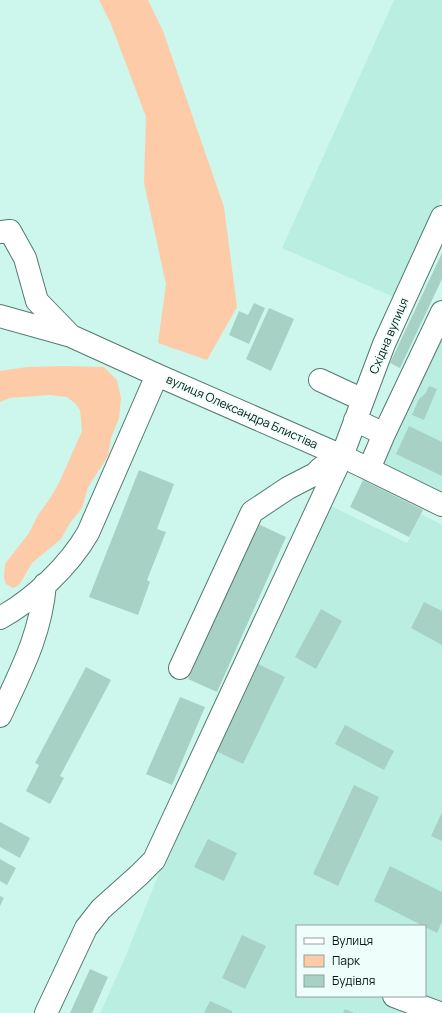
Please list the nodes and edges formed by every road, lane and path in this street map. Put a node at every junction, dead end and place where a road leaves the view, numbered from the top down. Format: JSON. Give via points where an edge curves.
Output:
{"nodes":[{"id":1,"x":442,"y":217,"type":"edge"},
{"id":2,"x":0,"y":232,"type":"edge"},
{"id":3,"x":442,"y":312,"type":"edge"},
{"id":4,"x":0,"y":316,"type":"edge"},
{"id":5,"x":71,"y":336,"type":"junction"},
{"id":6,"x":157,"y":375,"type":"junction"},
{"id":7,"x":320,"y":380,"type":"dead end"},
{"id":8,"x":359,"y":410,"type":"junction"},
{"id":9,"x":384,"y":434,"type":"junction"},
{"id":10,"x":338,"y":465,"type":"junction"},
{"id":11,"x":369,"y":469,"type":"junction"},
{"id":12,"x":442,"y":505,"type":"edge"},
{"id":13,"x":45,"y":584,"type":"junction"},
{"id":14,"x":0,"y":618,"type":"edge"},
{"id":15,"x":180,"y":668,"type":"dead end"},
{"id":16,"x":0,"y":716,"type":"edge"},
{"id":17,"x":397,"y":997,"type":"edge"},
{"id":18,"x":46,"y":1013,"type":"edge"},
{"id":19,"x":439,"y":1013,"type":"edge"}],
"edges":[{"from":1,"to":8,"type":"street","name":"Східна вулиця","via":[[393,325]]},
{"from":2,"to":5,"type":"street","via":[[10,231],[25,258],[37,301]]},
{"from":3,"to":9,"type":"street"},
{"from":4,"to":5,"type":"street"},
{"from":5,"to":6,"type":"street"},
{"from":6,"to":10,"type":"street","name":"вулиця Олександра Блистіва"},
{"from":6,"to":13,"type":"street","name":"вулиця Олександра Блистіва","via":[[88,533],[68,562]]},
{"from":7,"to":8,"type":"street"},
{"from":8,"to":9,"type":"street"},
{"from":8,"to":10,"type":"street","name":"Східна вулиця"},
{"from":9,"to":11,"type":"street"},
{"from":10,"to":11,"type":"street","name":"вулиця Олександра Блистіва"},
{"from":10,"to":15,"type":"street","via":[[321,468],[252,512]]},
{"from":10,"to":18,"type":"street","name":"Східна вулиця","via":[[154,860],[101,909],[86,928]]},
{"from":11,"to":12,"type":"street","name":"вулиця Олександра Блистіва"},
{"from":13,"to":14,"type":"street","name":"вулиця Олександра Блистіва"},
{"from":13,"to":16,"type":"street","via":[[36,634],[27,660]]},
{"from":17,"to":19,"type":"street"}]}
